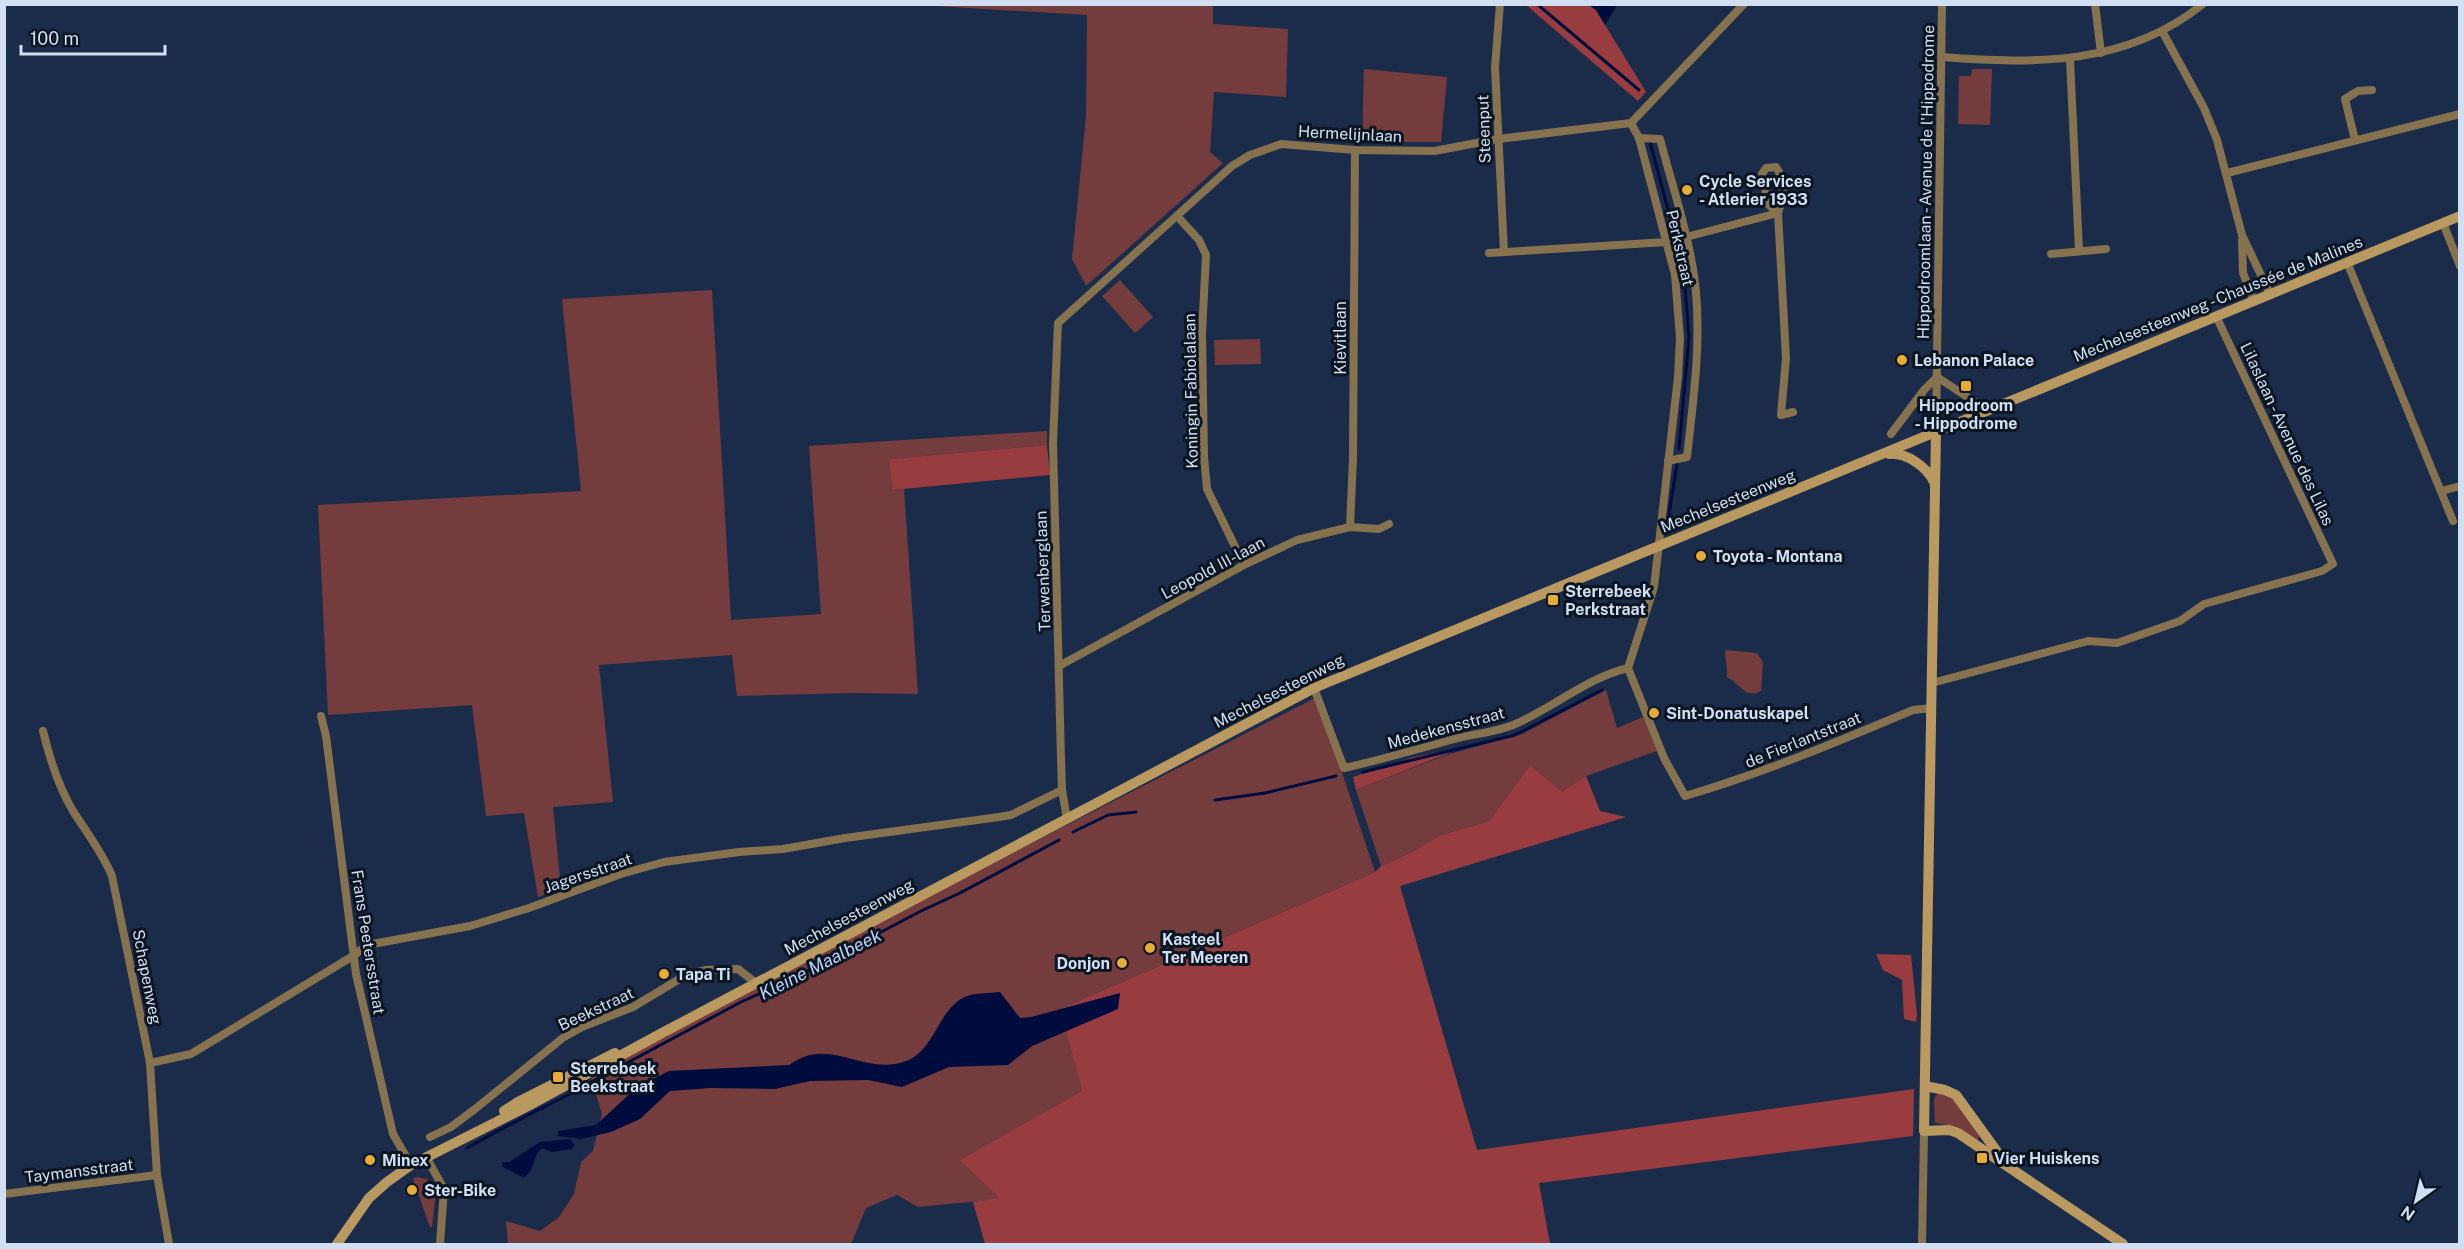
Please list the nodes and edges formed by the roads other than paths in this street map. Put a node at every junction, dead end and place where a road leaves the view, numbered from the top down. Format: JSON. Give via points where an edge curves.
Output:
{"nodes":[{"id":1,"x":1500,"y":4,"type":"edge"},
{"id":2,"x":1744,"y":4,"type":"edge"},
{"id":3,"x":1942,"y":4,"type":"edge"},
{"id":4,"x":2095,"y":4,"type":"edge"},
{"id":5,"x":2203,"y":4,"type":"edge"},
{"id":6,"x":2162,"y":31,"type":"junction"},
{"id":7,"x":2101,"y":53,"type":"junction"},
{"id":8,"x":1942,"y":57,"type":"junction"},
{"id":9,"x":2070,"y":59,"type":"junction"},
{"id":10,"x":2372,"y":90,"type":"dead end"},
{"id":11,"x":2460,"y":114,"type":"edge"},
{"id":12,"x":1631,"y":123,"type":"junction"},
{"id":13,"x":1639,"y":138,"type":"junction"},
{"id":14,"x":1498,"y":139,"type":"junction"},
{"id":15,"x":2355,"y":140,"type":"junction"},
{"id":16,"x":1355,"y":150,"type":"junction"},
{"id":17,"x":2227,"y":173,"type":"junction"},
{"id":18,"x":1778,"y":213,"type":"junction"},
{"id":19,"x":2460,"y":216,"type":"edge"},
{"id":20,"x":1178,"y":217,"type":"junction"},
{"id":21,"x":2443,"y":223,"type":"junction"},
{"id":22,"x":2242,"y":235,"type":"junction"},
{"id":23,"x":1686,"y":237,"type":"junction"},
{"id":24,"x":1667,"y":242,"type":"junction"},
{"id":25,"x":2106,"y":249,"type":"dead end"},
{"id":26,"x":2079,"y":251,"type":"junction"},
{"id":27,"x":1504,"y":252,"type":"junction"},
{"id":28,"x":1489,"y":253,"type":"dead end"},
{"id":29,"x":2050,"y":254,"type":"dead end"},
{"id":30,"x":2347,"y":262,"type":"junction"},
{"id":31,"x":2460,"y":266,"type":"edge"},
{"id":32,"x":2270,"y":294,"type":"junction"},
{"id":33,"x":2254,"y":301,"type":"junction"},
{"id":34,"x":2216,"y":316,"type":"junction"},
{"id":35,"x":1058,"y":323,"type":"joint"},
{"id":36,"x":1937,"y":377,"type":"junction"},
{"id":37,"x":1987,"y":410,"type":"junction"},
{"id":38,"x":1793,"y":412,"type":"dead end"},
{"id":39,"x":1936,"y":432,"type":"junction"},
{"id":40,"x":1892,"y":434,"type":"dead end"},
{"id":41,"x":1874,"y":458,"type":"junction"},
{"id":42,"x":1668,"y":461,"type":"junction"},
{"id":43,"x":1935,"y":485,"type":"junction"},
{"id":44,"x":2460,"y":486,"type":"edge"},
{"id":45,"x":2442,"y":491,"type":"junction"},
{"id":46,"x":2452,"y":521,"type":"dead end"},
{"id":47,"x":1389,"y":524,"type":"dead end"},
{"id":48,"x":1350,"y":527,"type":"junction"},
{"id":49,"x":1659,"y":545,"type":"junction"},
{"id":50,"x":1244,"y":565,"type":"junction"},
{"id":51,"x":1059,"y":666,"type":"junction"},
{"id":52,"x":1628,"y":668,"type":"junction"},
{"id":53,"x":1932,"y":683,"type":"junction"},
{"id":54,"x":1314,"y":688,"type":"junction"},
{"id":55,"x":1931,"y":708,"type":"junction"},
{"id":56,"x":321,"y":716,"type":"dead end"},
{"id":57,"x":43,"y":731,"type":"dead end"},
{"id":58,"x":1062,"y":790,"type":"junction"},
{"id":59,"x":1067,"y":819,"type":"junction"},
{"id":60,"x":353,"y":956,"type":"junction"},
{"id":61,"x":756,"y":983,"type":"junction"},
{"id":62,"x":150,"y":1063,"type":"junction"},
{"id":63,"x":1925,"y":1086,"type":"junction"},
{"id":64,"x":1924,"y":1131,"type":"junction"},
{"id":65,"x":430,"y":1137,"type":"dead end"},
{"id":66,"x":426,"y":1157,"type":"junction"},
{"id":67,"x":2005,"y":1163,"type":"junction"},
{"id":68,"x":411,"y":1165,"type":"junction"},
{"id":69,"x":157,"y":1175,"type":"junction"},
{"id":70,"x":4,"y":1194,"type":"edge"},
{"id":71,"x":169,"y":1245,"type":"edge"},
{"id":72,"x":337,"y":1245,"type":"edge"},
{"id":73,"x":440,"y":1245,"type":"edge"},
{"id":74,"x":1922,"y":1245,"type":"edge"},
{"id":75,"x":2123,"y":1245,"type":"edge"}],
"edges":[{"from":1,"to":14,"type":"street","name":"Steenput","via":[[1495,67]]},
{"from":2,"to":12,"type":"street"},
{"from":3,"to":8,"type":"street","name":"Hippodroomlaan - Avenue de l'Hippodrome"},
{"from":4,"to":7,"type":"street"},
{"from":5,"to":6,"type":"street"},
{"from":6,"to":7,"type":"street"},
{"from":6,"to":17,"type":"street","via":[[2204,108]]},
{"from":7,"to":9,"type":"street"},
{"from":8,"to":9,"type":"street","via":[[2020,62]]},
{"from":8,"to":36,"type":"street","name":"Hippodroomlaan - Avenue de l'Hippodrome"},
{"from":9,"to":26,"type":"street"},
{"from":10,"to":15,"type":"street","via":[[2358,91],[2345,99]]},
{"from":11,"to":15,"type":"street"},
{"from":12,"to":13,"type":"street","name":"Perkstraat"},
{"from":12,"to":14,"type":"street","name":"Hermelijnlaan"},
{"from":13,"to":23,"type":"street","via":[[1660,139]]},
{"from":13,"to":24,"type":"street","name":"Perkstraat"},
{"from":14,"to":16,"type":"street","name":"Hermelijnlaan","via":[[1434,151]]},
{"from":14,"to":27,"type":"street","name":"Steenput"},
{"from":15,"to":17,"type":"street"},
{"from":16,"to":20,"type":"street","name":"Hermelijnlaan","via":[[1281,144],[1250,155],[1232,166]]},
{"from":16,"to":48,"type":"street","name":"Kievitlaan"},
{"from":17,"to":22,"type":"street"},
{"from":18,"to":18,"type":"street","via":[[1782,203],[1780,173],[1776,167],[1766,168],[1762,174],[1768,204]]},
{"from":18,"to":23,"type":"street"},
{"from":18,"to":38,"type":"street","via":[[1786,358],[1781,415]]},
{"from":19,"to":21,"type":"main road","name":"Mechelsesteenweg - Chaussée de Malines"},
{"from":20,"to":35,"type":"street","name":"Hermelijnlaan"},
{"from":20,"to":50,"type":"street","name":"Koningin Fabiolalaan","via":[[1199,240],[1206,255],[1202,333],[1207,489]]},
{"from":21,"to":30,"type":"main road","name":"Mechelsesteenweg - Chaussée de Malines"},
{"from":21,"to":31,"type":"street"},
{"from":22,"to":32,"type":"street"},
{"from":22,"to":33,"type":"street","via":[[2243,273]]},
{"from":23,"to":24,"type":"street"},
{"from":23,"to":42,"type":"street","via":[[1698,330],[1695,388],[1687,457]]},
{"from":24,"to":27,"type":"street"},
{"from":24,"to":42,"type":"street","name":"Perkstraat","via":[[1676,284],[1680,338]]},
{"from":25,"to":26,"type":"street"},
{"from":26,"to":29,"type":"street"},
{"from":27,"to":28,"type":"street"},
{"from":30,"to":32,"type":"main road","name":"Mechelsesteenweg - Chaussée de Malines"},
{"from":30,"to":45,"type":"street"},
{"from":32,"to":33,"type":"main road","name":"Mechelsesteenweg - Chaussée de Malines"},
{"from":33,"to":34,"type":"main road","name":"Mechelsesteenweg - Chaussée de Malines"},
{"from":34,"to":37,"type":"main road","name":"Mechelsesteenweg - Chaussée de Malines"},
{"from":34,"to":53,"type":"street","name":"Lilaslaan - Avenue des Lilas","via":[[2333,564],[2322,571],[2204,604],[2180,621],[2117,643],[2088,641]]},
{"from":35,"to":51,"type":"street","name":"Terwenberglaan","via":[[1053,443]]},
{"from":36,"to":37,"type":"street"},
{"from":36,"to":39,"type":"street","name":"Hippodroomlaan - Avenue de l'Hippodrome"},
{"from":36,"to":40,"type":"street"},
{"from":37,"to":39,"type":"main road","name":"Mechelsesteenweg - Chaussée de Malines"},
{"from":39,"to":41,"type":"main road","name":"Mechelsesteenweg"},
{"from":39,"to":43,"type":"main road"},
{"from":41,"to":43,"type":"main road","via":[[1903,456],[1925,469]]},
{"from":41,"to":49,"type":"main road","name":"Mechelsesteenweg"},
{"from":42,"to":49,"type":"street","name":"Perkstraat"},
{"from":43,"to":53,"type":"main road"},
{"from":44,"to":45,"type":"street"},
{"from":45,"to":46,"type":"street"},
{"from":47,"to":48,"type":"street","name":"Leopold III-laan","via":[[1379,529]]},
{"from":48,"to":50,"type":"street","name":"Leopold III-laan","via":[[1297,540]]},
{"from":49,"to":52,"type":"street","name":"Perkstraat","via":[[1654,587]]},
{"from":49,"to":54,"type":"main road","name":"Mechelsesteenweg"},
{"from":50,"to":51,"type":"street","name":"Leopold III-laan"},
{"from":51,"to":58,"type":"street","name":"Terwenberglaan"},
{"from":52,"to":54,"type":"street","name":"Medekensstraat","via":[[1612,672],[1499,730],[1344,768]]},
{"from":52,"to":55,"type":"street","name":"de Fierlantstraat","via":[[1664,758],[1684,796],[1789,762],[1913,710]]},
{"from":53,"to":55,"type":"main road"},
{"from":54,"to":59,"type":"main road","name":"Mechelsesteenweg"},
{"from":55,"to":63,"type":"main road"},
{"from":56,"to":60,"type":"street","name":"Frans Peetersstraat"},
{"from":57,"to":62,"type":"street","name":"Schapenweg","via":[[57,779],[112,876]]},
{"from":58,"to":59,"type":"street","name":"Terwenberglaan"},
{"from":58,"to":60,"type":"street","name":"Jagersstraat","via":[[1011,815],[783,849],[664,862],[621,873],[470,926],[367,945]]},
{"from":59,"to":61,"type":"main road","name":"Mechelsesteenweg"},
{"from":60,"to":62,"type":"street","name":"Jagersstraat","via":[[191,1054]]},
{"from":60,"to":68,"type":"street","name":"Frans Peetersstraat","via":[[393,1134]]},
{"from":61,"to":65,"type":"street","name":"Beekstraat","via":[[738,969],[686,975],[633,1007],[564,1037],[463,1118]]},
{"from":61,"to":66,"type":"main road","name":"Mechelsesteenweg","via":[[662,1033],[601,1058],[518,1101],[474,1132]]},
{"from":62,"to":69,"type":"street","name":"Schapenweg"},
{"from":63,"to":64,"type":"main road"},
{"from":63,"to":67,"type":"main road","via":[[1956,1095]]},
{"from":64,"to":67,"type":"main road","via":[[1958,1133]]},
{"from":64,"to":74,"type":"street"},
{"from":66,"to":68,"type":"main road","name":"Mechelsesteenweg"},
{"from":66,"to":73,"type":"street","via":[[445,1196]]},
{"from":67,"to":75,"type":"main road"},
{"from":68,"to":72,"type":"main road","name":"Mechelsesteenweg","via":[[369,1198]]},
{"from":69,"to":70,"type":"street","name":"Taymansstraat"},
{"from":69,"to":71,"type":"street","name":"Schapenweg"}]}
